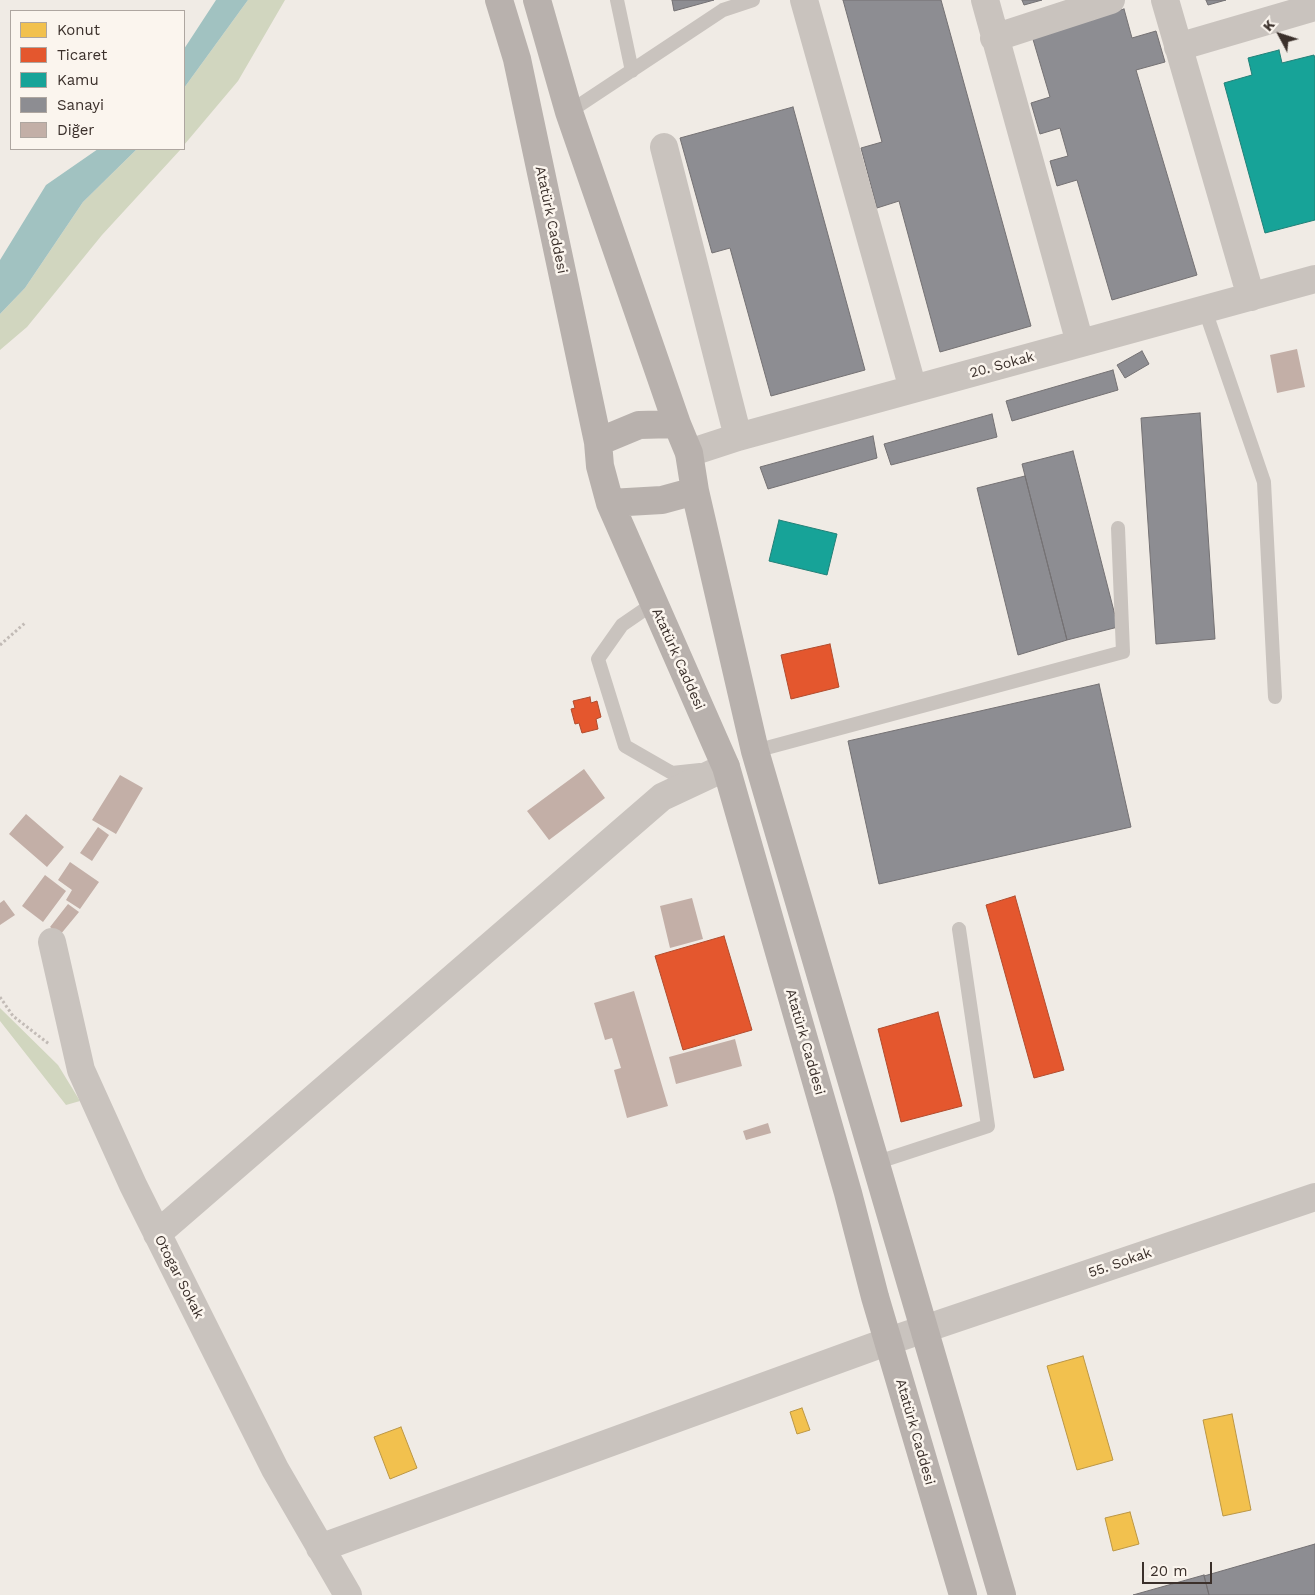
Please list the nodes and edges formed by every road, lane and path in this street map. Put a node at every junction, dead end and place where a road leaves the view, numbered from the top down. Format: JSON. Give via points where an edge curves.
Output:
{"nodes":[{"id":1,"x":499,"y":0,"type":"edge"},
{"id":2,"x":537,"y":0,"type":"edge"},
{"id":3,"x":617,"y":0,"type":"edge"},
{"id":4,"x":753,"y":0,"type":"edge"},
{"id":5,"x":804,"y":0,"type":"edge"},
{"id":6,"x":985,"y":0,"type":"edge"},
{"id":7,"x":1111,"y":0,"type":"edge"},
{"id":8,"x":1164,"y":0,"type":"edge"},
{"id":9,"x":1315,"y":8,"type":"edge"},
{"id":10,"x":994,"y":38,"type":"junction"},
{"id":11,"x":1178,"y":47,"type":"junction"},
{"id":12,"x":632,"y":71,"type":"junction"},
{"id":13,"x":569,"y":112,"type":"junction"},
{"id":14,"x":664,"y":146,"type":"dead end"},
{"id":15,"x":1315,"y":279,"type":"edge"},
{"id":16,"x":1251,"y":297,"type":"junction"},
{"id":17,"x":1205,"y":310,"type":"junction"},
{"id":18,"x":1080,"y":343,"type":"junction"},
{"id":19,"x":913,"y":389,"type":"junction"},
{"id":20,"x":677,"y":424,"type":"junction"},
{"id":21,"x":738,"y":437,"type":"junction"},
{"id":22,"x":598,"y":442,"type":"junction"},
{"id":23,"x":689,"y":453,"type":"junction"},
{"id":24,"x":695,"y":491,"type":"junction"},
{"id":25,"x":610,"y":503,"type":"junction"},
{"id":26,"x":1118,"y":528,"type":"dead end"},
{"id":27,"x":654,"y":602,"type":"junction"},
{"id":28,"x":25,"y":623,"type":"dead end"},
{"id":29,"x":0,"y":644,"type":"edge"},
{"id":30,"x":1275,"y":697,"type":"dead end"},
{"id":31,"x":755,"y":752,"type":"junction"},
{"id":32,"x":726,"y":767,"type":"junction"},
{"id":33,"x":959,"y":930,"type":"dead end"},
{"id":34,"x":52,"y":942,"type":"dead end"},
{"id":35,"x":0,"y":997,"type":"edge"},
{"id":36,"x":51,"y":1046,"type":"dead end"},
{"id":37,"x":875,"y":1163,"type":"junction"},
{"id":38,"x":1315,"y":1197,"type":"edge"},
{"id":39,"x":157,"y":1234,"type":"junction"},
{"id":40,"x":924,"y":1329,"type":"junction"},
{"id":41,"x":889,"y":1341,"type":"junction"},
{"id":42,"x":320,"y":1548,"type":"junction"},
{"id":43,"x":348,"y":1595,"type":"edge"},
{"id":44,"x":963,"y":1595,"type":"edge"},
{"id":45,"x":1002,"y":1595,"type":"edge"}],
"edges":[{"from":1,"to":22,"type":"main road","name":"Atatürk Caddesi","via":[[517,59]]},
{"from":2,"to":13,"type":"main road"},
{"from":3,"to":12,"type":"lane"},
{"from":4,"to":12,"type":"lane","via":[[723,10]]},
{"from":5,"to":19,"type":"street"},
{"from":6,"to":10,"type":"street"},
{"from":7,"to":10,"type":"street"},
{"from":8,"to":11,"type":"street"},
{"from":9,"to":11,"type":"street"},
{"from":10,"to":18,"type":"street"},
{"from":11,"to":16,"type":"street"},
{"from":12,"to":13,"type":"lane"},
{"from":13,"to":20,"type":"main road"},
{"from":14,"to":21,"type":"street"},
{"from":15,"to":16,"type":"street","name":"20. Sokak"},
{"from":16,"to":17,"type":"street","name":"20. Sokak"},
{"from":17,"to":18,"type":"street","name":"20. Sokak"},
{"from":17,"to":30,"type":"lane","via":[[1264,482]]},
{"from":18,"to":19,"type":"street","name":"20. Sokak"},
{"from":19,"to":21,"type":"street","name":"20. Sokak"},
{"from":20,"to":22,"type":"main road","via":[[639,426]]},
{"from":20,"to":23,"type":"main road"},
{"from":21,"to":23,"type":"street","name":"20. Sokak"},
{"from":22,"to":25,"type":"main road","name":"Atatürk Caddesi","via":[[600,466]]},
{"from":23,"to":24,"type":"main road"},
{"from":24,"to":25,"type":"main road","via":[[662,500]]},
{"from":24,"to":31,"type":"main road"},
{"from":25,"to":27,"type":"main road","name":"Atatürk Caddesi"},
{"from":26,"to":31,"type":"lane","via":[[1123,652]]},
{"from":27,"to":32,"type":"main road","name":"Atatürk Caddesi"},
{"from":27,"to":32,"type":"lane","via":[[622,625],[598,659],[625,746],[672,773]]},
{"from":28,"to":29,"type":"path"},
{"from":31,"to":37,"type":"main road"},
{"from":32,"to":39,"type":"street","via":[[662,797]]},
{"from":32,"to":41,"type":"main road","name":"Atatürk Caddesi"},
{"from":33,"to":37,"type":"lane","via":[[988,1126]]},
{"from":34,"to":39,"type":"street","name":"Otogar Sokak","via":[[81,1070]]},
{"from":35,"to":36,"type":"path","via":[[13,1016]]},
{"from":37,"to":40,"type":"main road"},
{"from":38,"to":40,"type":"street","name":"55. Sokak"},
{"from":39,"to":42,"type":"street","name":"Otogar Sokak","via":[[275,1469]]},
{"from":40,"to":41,"type":"street","name":"55. Sokak"},
{"from":40,"to":45,"type":"main road"},
{"from":41,"to":42,"type":"street","name":"55. Sokak"},
{"from":41,"to":44,"type":"main road","name":"Atatürk Caddesi"},
{"from":42,"to":43,"type":"street","name":"Otogar Sokak"}]}
